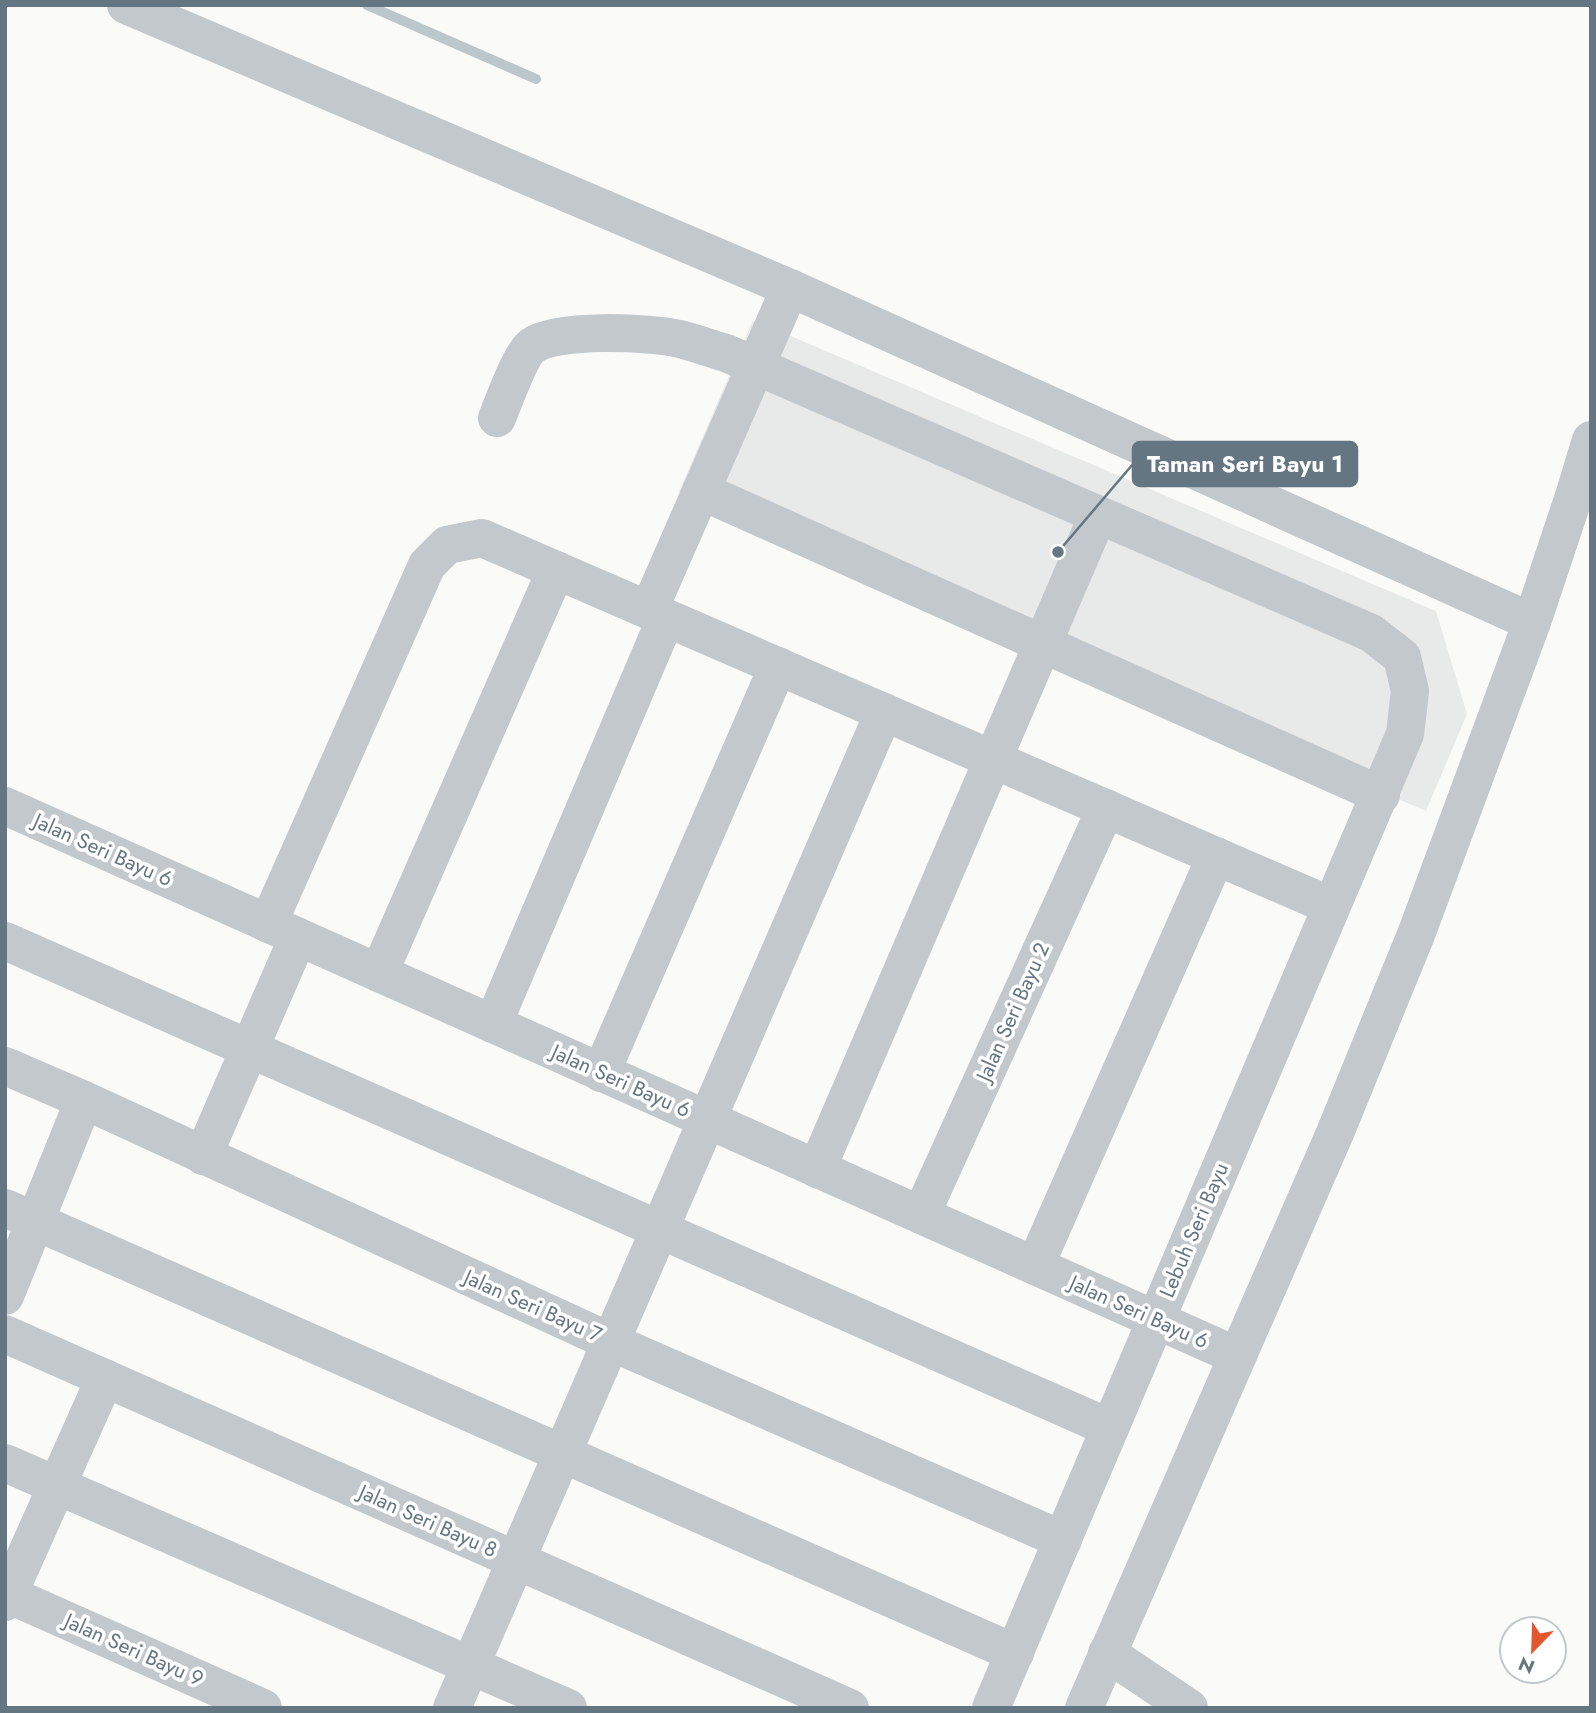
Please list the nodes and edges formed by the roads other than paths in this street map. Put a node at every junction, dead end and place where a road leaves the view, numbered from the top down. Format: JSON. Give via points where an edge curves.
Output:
{"nodes":[{"id":1,"x":126,"y":5,"type":"edge"},
{"id":2,"x":790,"y":288,"type":"junction"},
{"id":3,"x":756,"y":366,"type":"junction"},
{"id":4,"x":497,"y":418,"type":"dead end"},
{"id":5,"x":1591,"y":440,"type":"edge"},
{"id":6,"x":701,"y":491,"type":"junction"},
{"id":7,"x":1098,"y":515,"type":"junction"},
{"id":8,"x":556,"y":570,"type":"junction"},
{"id":9,"x":658,"y":614,"type":"junction"},
{"id":10,"x":1532,"y":622,"type":"junction"},
{"id":11,"x":1043,"y":644,"type":"junction"},
{"id":12,"x":778,"y":666,"type":"junction"},
{"id":13,"x":884,"y":712,"type":"junction"},
{"id":14,"x":993,"y":760,"type":"junction"},
{"id":15,"x":1381,"y":796,"type":"junction"},
{"id":16,"x":5,"y":806,"type":"edge"},
{"id":17,"x":1106,"y":808,"type":"junction"},
{"id":18,"x":1216,"y":856,"type":"junction"},
{"id":19,"x":1331,"y":906,"type":"junction"},
{"id":20,"x":283,"y":931,"type":"junction"},
{"id":21,"x":5,"y":941,"type":"edge"},
{"id":22,"x":379,"y":973,"type":"junction"},
{"id":23,"x":493,"y":1024,"type":"junction"},
{"id":24,"x":250,"y":1049,"type":"junction"},
{"id":25,"x":5,"y":1066,"type":"edge"},
{"id":26,"x":601,"y":1073,"type":"junction"},
{"id":27,"x":85,"y":1100,"type":"junction"},
{"id":28,"x":707,"y":1120,"type":"junction"},
{"id":29,"x":203,"y":1156,"type":"junction"},
{"id":30,"x":817,"y":1169,"type":"junction"},
{"id":31,"x":20,"y":1215,"type":"edge"},
{"id":32,"x":921,"y":1215,"type":"junction"},
{"id":33,"x":660,"y":1229,"type":"junction"},
{"id":34,"x":1035,"y":1266,"type":"junction"},
{"id":35,"x":5,"y":1296,"type":"edge"},
{"id":36,"x":1156,"y":1320,"type":"junction"},
{"id":37,"x":5,"y":1334,"type":"edge"},
{"id":38,"x":611,"y":1342,"type":"junction"},
{"id":39,"x":1237,"y":1356,"type":"junction"},
{"id":40,"x":105,"y":1378,"type":"junction"},
{"id":41,"x":1110,"y":1428,"type":"junction"},
{"id":42,"x":562,"y":1454,"type":"junction"},
{"id":43,"x":5,"y":1462,"type":"edge"},
{"id":44,"x":57,"y":1485,"type":"junction"},
{"id":45,"x":1063,"y":1540,"type":"junction"},
{"id":46,"x":516,"y":1560,"type":"junction"},
{"id":47,"x":6,"y":1596,"type":"edge"},
{"id":48,"x":1015,"y":1653,"type":"junction"},
{"id":49,"x":1107,"y":1653,"type":"junction"},
{"id":50,"x":470,"y":1665,"type":"junction"},
{"id":51,"x":263,"y":1708,"type":"edge"},
{"id":52,"x":452,"y":1708,"type":"edge"},
{"id":53,"x":568,"y":1708,"type":"edge"},
{"id":54,"x":850,"y":1708,"type":"edge"},
{"id":55,"x":992,"y":1708,"type":"edge"},
{"id":56,"x":1084,"y":1708,"type":"edge"},
{"id":57,"x":1189,"y":1708,"type":"edge"}],
"edges":[{"from":1,"to":2,"type":"street"},
{"from":2,"to":3,"type":"street"},
{"from":2,"to":10,"type":"street"},
{"from":3,"to":4,"type":"street","name":"Lebuh Seri Bayu","via":[[678,339],[623,333],[558,336],[531,346]]},
{"from":3,"to":6,"type":"street"},
{"from":3,"to":7,"type":"street","name":"Lebuh Seri Bayu"},
{"from":5,"to":10,"type":"street"},
{"from":6,"to":9,"type":"street"},
{"from":6,"to":11,"type":"street"},
{"from":7,"to":11,"type":"street"},
{"from":7,"to":15,"type":"street","name":"Lebuh Seri Bayu","via":[[1371,633],[1402,657],[1410,691],[1405,734]]},
{"from":8,"to":9,"type":"street"},
{"from":8,"to":20,"type":"street","via":[[482,538],[447,545],[427,565]]},
{"from":8,"to":22,"type":"street"},
{"from":9,"to":12,"type":"street"},
{"from":9,"to":23,"type":"street"},
{"from":10,"to":39,"type":"street","via":[[1417,932]]},
{"from":11,"to":14,"type":"street"},
{"from":11,"to":15,"type":"street"},
{"from":12,"to":13,"type":"street"},
{"from":12,"to":26,"type":"street"},
{"from":13,"to":14,"type":"street"},
{"from":13,"to":28,"type":"street"},
{"from":14,"to":17,"type":"street"},
{"from":14,"to":30,"type":"street"},
{"from":15,"to":19,"type":"street","name":"Lebuh Seri Bayu"},
{"from":16,"to":20,"type":"street","name":"Jalan Seri Bayu 6"},
{"from":17,"to":18,"type":"street"},
{"from":17,"to":32,"type":"street","name":"Jalan Seri Bayu 2"},
{"from":18,"to":19,"type":"street"},
{"from":18,"to":34,"type":"street"},
{"from":19,"to":36,"type":"street","name":"Lebuh Seri Bayu"},
{"from":20,"to":22,"type":"street","name":"Jalan Seri Bayu 6"},
{"from":20,"to":24,"type":"street"},
{"from":21,"to":24,"type":"street"},
{"from":22,"to":23,"type":"street","name":"Jalan Seri Bayu 6"},
{"from":23,"to":26,"type":"street","name":"Jalan Seri Bayu 6"},
{"from":24,"to":29,"type":"street"},
{"from":24,"to":33,"type":"street"},
{"from":25,"to":27,"type":"street","name":"Jalan Seri Bayu 7"},
{"from":26,"to":28,"type":"street","name":"Jalan Seri Bayu 6"},
{"from":27,"to":29,"type":"street","name":"Jalan Seri Bayu 7"},
{"from":27,"to":31,"type":"street"},
{"from":28,"to":30,"type":"street","name":"Jalan Seri Bayu 6"},
{"from":28,"to":33,"type":"street"},
{"from":29,"to":38,"type":"street","name":"Jalan Seri Bayu 7"},
{"from":30,"to":32,"type":"street","name":"Jalan Seri Bayu 6"},
{"from":31,"to":35,"type":"street"},
{"from":31,"to":42,"type":"street"},
{"from":32,"to":34,"type":"street","name":"Jalan Seri Bayu 6"},
{"from":33,"to":38,"type":"street"},
{"from":33,"to":41,"type":"street"},
{"from":34,"to":36,"type":"street","name":"Jalan Seri Bayu 6"},
{"from":36,"to":39,"type":"street","name":"Jalan Seri Bayu 6"},
{"from":36,"to":41,"type":"street","name":"Lebuh Seri Bayu"},
{"from":37,"to":40,"type":"street","name":"Jalan Seri Bayu 8"},
{"from":38,"to":42,"type":"street"},
{"from":38,"to":45,"type":"street","name":"Jalan Seri Bayu 7"},
{"from":39,"to":49,"type":"street"},
{"from":40,"to":44,"type":"street"},
{"from":40,"to":46,"type":"street","name":"Jalan Seri Bayu 8"},
{"from":41,"to":45,"type":"street","name":"Lebuh Seri Bayu"},
{"from":42,"to":46,"type":"street"},
{"from":42,"to":48,"type":"street"},
{"from":43,"to":44,"type":"street"},
{"from":44,"to":47,"type":"street"},
{"from":44,"to":50,"type":"street"},
{"from":45,"to":48,"type":"street","name":"Lebuh Seri Bayu"},
{"from":46,"to":50,"type":"street"},
{"from":46,"to":54,"type":"street","name":"Jalan Seri Bayu 8"},
{"from":47,"to":51,"type":"street","name":"Jalan Seri Bayu 9"},
{"from":48,"to":55,"type":"street","name":"Lebuh Seri Bayu"},
{"from":49,"to":56,"type":"street"},
{"from":49,"to":57,"type":"street"},
{"from":50,"to":52,"type":"street"},
{"from":50,"to":53,"type":"street"}]}
